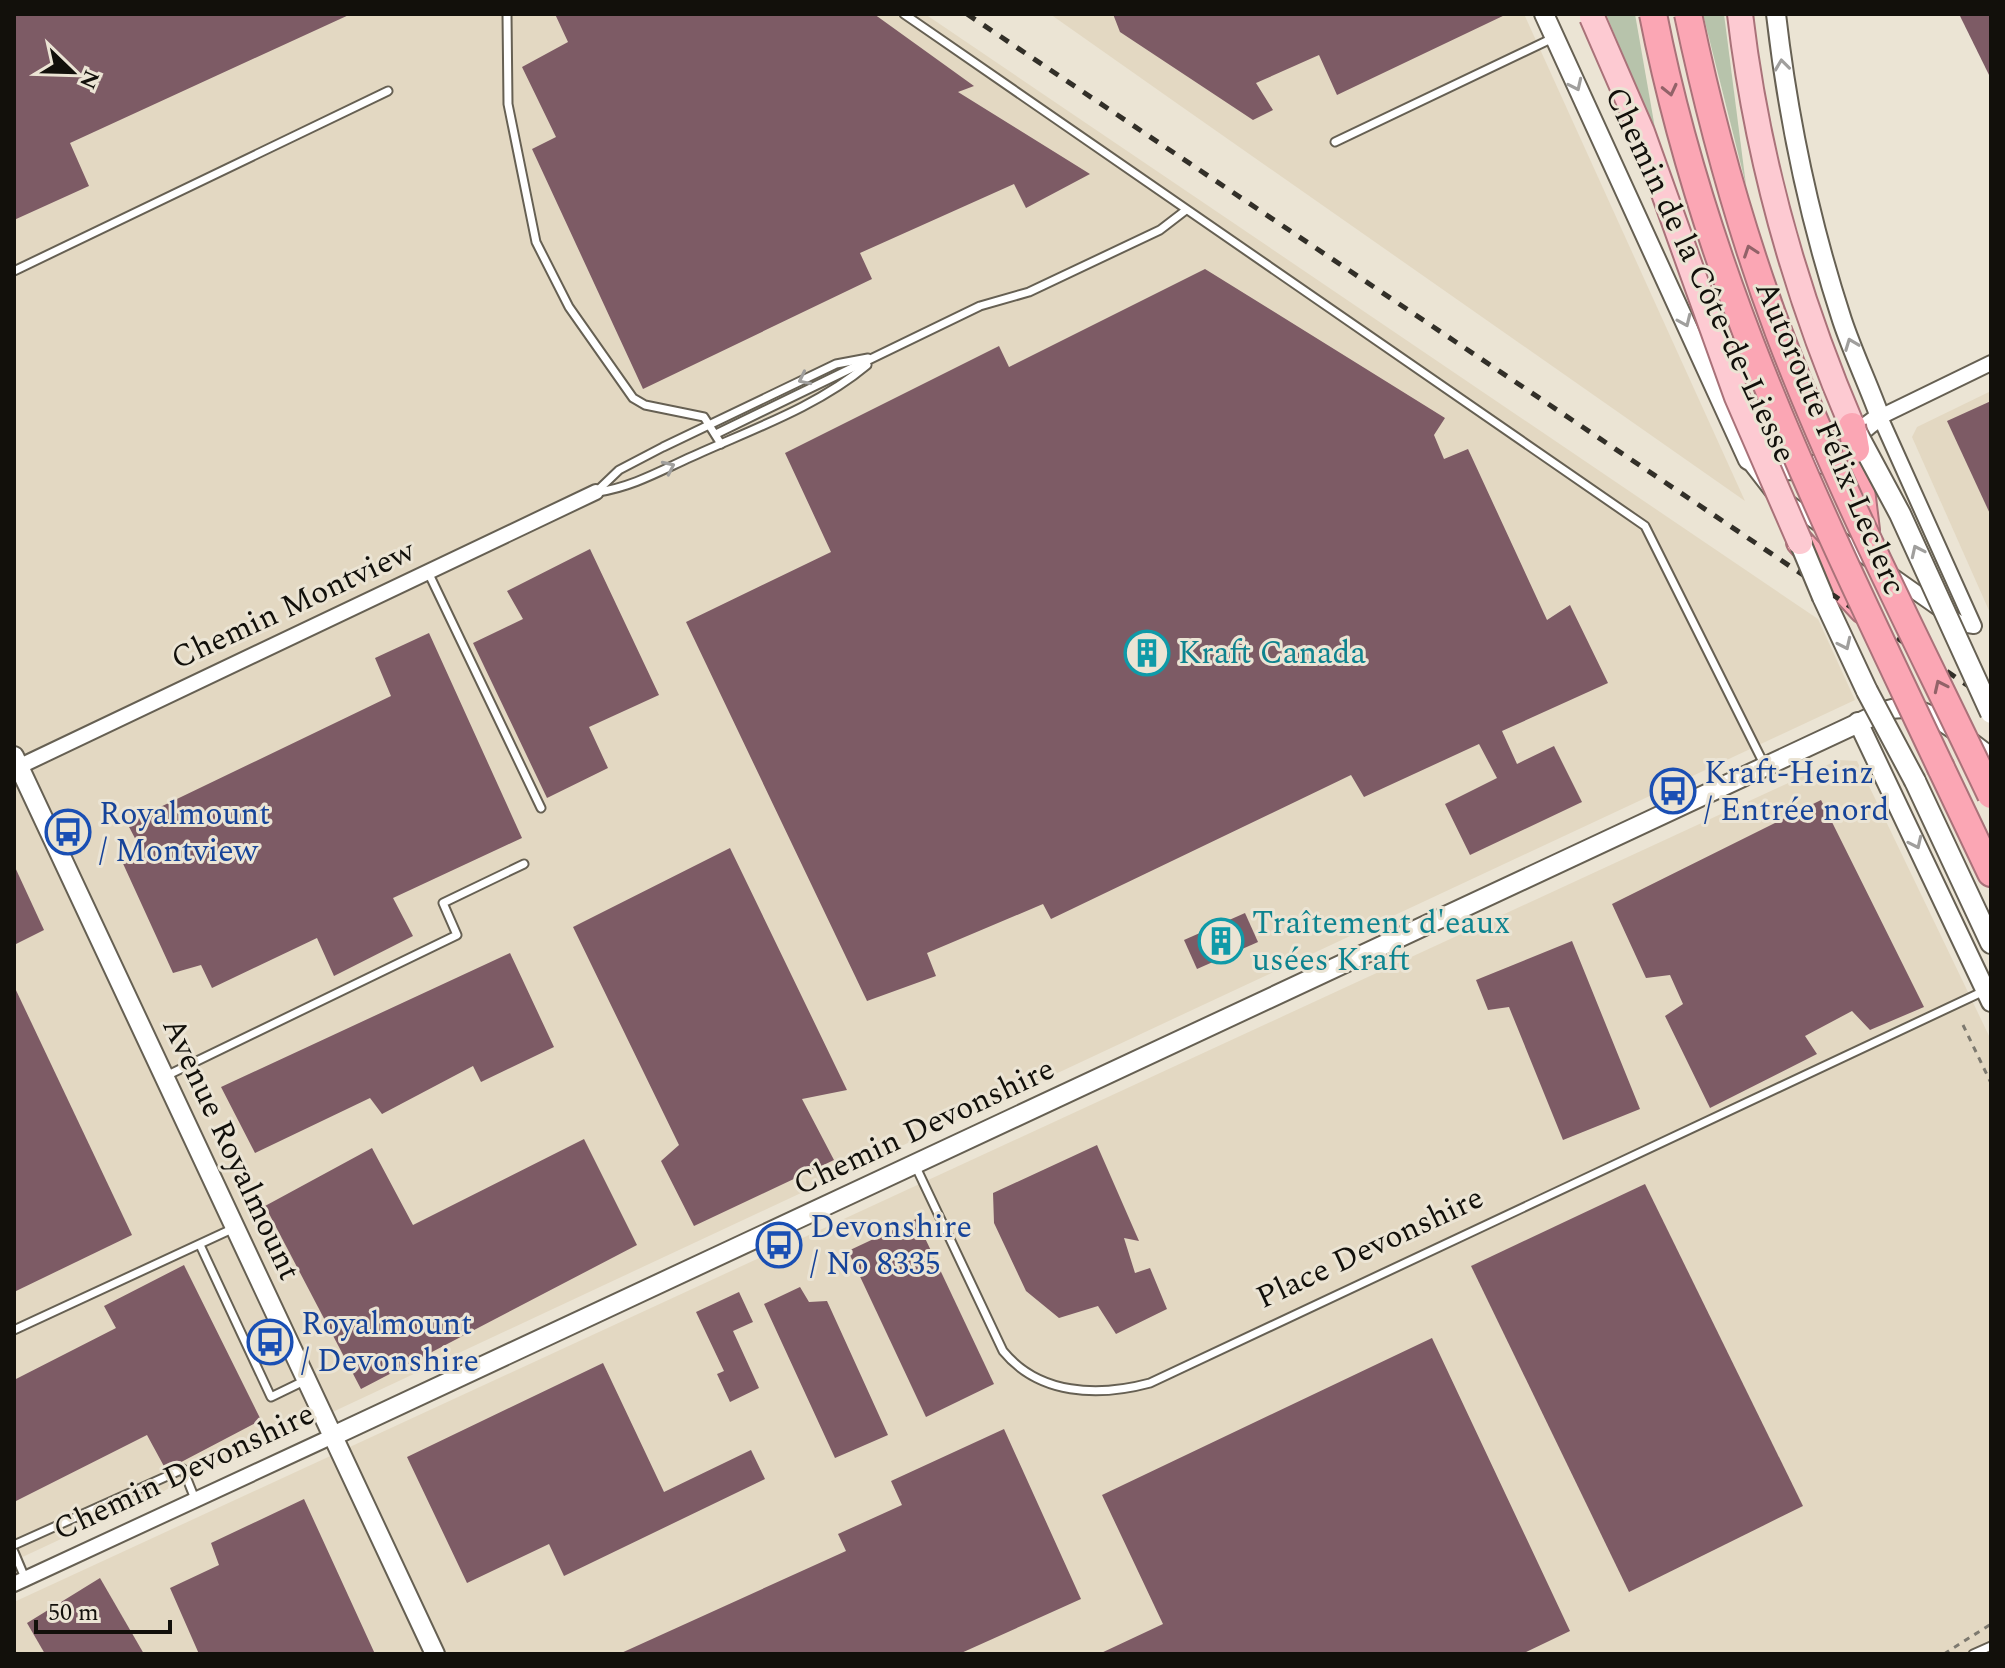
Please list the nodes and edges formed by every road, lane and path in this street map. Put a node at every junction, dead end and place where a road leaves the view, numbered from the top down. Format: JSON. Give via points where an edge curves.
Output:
{"nodes":[{"id":1,"x":507,"y":14,"type":"edge"},
{"id":2,"x":904,"y":14,"type":"edge"},
{"id":3,"x":1544,"y":14,"type":"edge"},
{"id":4,"x":1653,"y":14,"type":"edge"},
{"id":5,"x":1688,"y":14,"type":"edge"},
{"id":6,"x":1740,"y":14,"type":"edge"},
{"id":7,"x":1776,"y":14,"type":"edge"},
{"id":8,"x":1591,"y":16,"type":"edge"},
{"id":9,"x":1554,"y":37,"type":"junction"},
{"id":10,"x":388,"y":91,"type":"dead end"},
{"id":11,"x":1335,"y":142,"type":"dead end"},
{"id":12,"x":1186,"y":210,"type":"junction"},
{"id":13,"x":14,"y":271,"type":"edge"},
{"id":14,"x":878,"y":355,"type":"junction"},
{"id":15,"x":1991,"y":363,"type":"edge"},
{"id":16,"x":1880,"y":417,"type":"junction"},
{"id":17,"x":711,"y":424,"type":"junction"},
{"id":18,"x":1852,"y":426,"type":"junction"},
{"id":19,"x":716,"y":434,"type":"junction"},
{"id":20,"x":721,"y":444,"type":"junction"},
{"id":21,"x":1748,"y":460,"type":"junction"},
{"id":22,"x":596,"y":492,"type":"junction"},
{"id":23,"x":1866,"y":530,"type":"junction"},
{"id":24,"x":1800,"y":542,"type":"junction"},
{"id":25,"x":428,"y":572,"type":"junction"},
{"id":26,"x":1963,"y":601,"type":"junction"},
{"id":27,"x":1950,"y":616,"type":"junction"},
{"id":28,"x":1873,"y":621,"type":"junction"},
{"id":29,"x":1991,"y":713,"type":"edge"},
{"id":30,"x":1858,"y":722,"type":"junction"},
{"id":31,"x":1991,"y":757,"type":"edge"},
{"id":32,"x":16,"y":764,"type":"edge"},
{"id":33,"x":1765,"y":766,"type":"junction"},
{"id":34,"x":1991,"y":795,"type":"edge"},
{"id":35,"x":541,"y":808,"type":"dead end"},
{"id":36,"x":524,"y":864,"type":"dead end"},
{"id":37,"x":1991,"y":873,"type":"edge"},
{"id":38,"x":1991,"y":943,"type":"edge"},
{"id":39,"x":1989,"y":993,"type":"edge"},
{"id":40,"x":1963,"y":1025,"type":"dead end"},
{"id":41,"x":164,"y":1077,"type":"junction"},
{"id":42,"x":1991,"y":1083,"type":"edge"},
{"id":43,"x":914,"y":1164,"type":"junction"},
{"id":44,"x":234,"y":1228,"type":"junction"},
{"id":45,"x":200,"y":1245,"type":"junction"},
{"id":46,"x":14,"y":1330,"type":"edge"},
{"id":47,"x":305,"y":1380,"type":"junction"},
{"id":48,"x":333,"y":1436,"type":"junction"},
{"id":49,"x":195,"y":1500,"type":"junction"},
{"id":50,"x":14,"y":1545,"type":"edge"},
{"id":51,"x":14,"y":1552,"type":"edge"},
{"id":52,"x":20,"y":1581,"type":"edge"},
{"id":53,"x":1991,"y":1624,"type":"edge"},
{"id":54,"x":1991,"y":1646,"type":"edge"},
{"id":55,"x":435,"y":1654,"type":"edge"},
{"id":56,"x":1944,"y":1654,"type":"edge"},
{"id":57,"x":1973,"y":1654,"type":"edge"}],
"edges":[{"from":1,"to":17,"type":"lane","via":[[509,113],[531,227],[551,274],[633,398],[704,417]]},
{"from":2,"to":12,"type":"lane"},
{"from":3,"to":9,"type":"street","name":"Chemin de la Côte-de-Liesse"},
{"from":4,"to":28,"type":"highway","name":"Autoroute Félix-Leclerc","one_way":true,"bridge":true,"via":[[1691,173],[1728,288],[1784,432]]},
{"from":23,"to":5,"type":"highway","name":"Autoroute Félix-Leclerc","one_way":true,"bridge":true,"via":[[1809,407],[1757,272],[1712,125]]},
{"from":6,"to":18,"type":"main road","via":[[1752,109],[1776,213],[1803,303]]},
{"from":16,"to":7,"type":"street","name":"Chemin de la Côte-de-Liesse","one_way":true,"via":[[1819,245],[1789,115]]},
{"from":8,"to":24,"type":"main road","bridge":true,"via":[[1642,132],[1737,397]]},
{"from":9,"to":11,"type":"lane"},
{"from":9,"to":21,"type":"street","name":"Chemin de la Côte-de-Liesse","one_way":true},
{"from":10,"to":13,"type":"lane"},
{"from":12,"to":14,"type":"lane","via":[[1171,224],[1042,286],[980,306]]},
{"from":12,"to":33,"type":"lane","via":[[1645,526]]},
{"from":14,"to":17,"type":"lane","one_way":true,"via":[[836,364]]},
{"from":14,"to":19,"type":"lane"},
{"from":14,"to":20,"type":"lane","via":[[845,384]]},
{"from":15,"to":16,"type":"street"},
{"from":16,"to":21,"type":"street","via":[[1836,454],[1812,466],[1774,471]]},
{"from":16,"to":26,"type":"street","name":"Chemin de la Côte-de-Liesse"},
{"from":17,"to":19,"type":"lane"},
{"from":17,"to":22,"type":"lane","via":[[619,470]]},
{"from":18,"to":23,"type":"highway","bridge":true},
{"from":29,"to":18,"type":"main road","one_way":true,"bridge":true,"via":[[1900,514]]},
{"from":19,"to":20,"type":"lane"},
{"from":22,"to":20,"type":"lane","one_way":true,"via":[[626,488]]},
{"from":21,"to":27,"type":"street","name":"Chemin de la Côte-de-Liesse","via":[[1772,491]]},
{"from":22,"to":25,"type":"street","name":"Chemin Montview"},
{"from":34,"to":23,"type":"highway","name":"Autoroute Félix-Leclerc","one_way":true,"bridge":true},
{"from":24,"to":28,"type":"highway","bridge":true},
{"from":24,"to":38,"type":"main road","one_way":true,"bridge":true},
{"from":25,"to":32,"type":"street","name":"Chemin Montview"},
{"from":25,"to":35,"type":"lane"},
{"from":26,"to":27,"type":"street"},
{"from":26,"to":27,"type":"street","name":"Chemin de la Côte-de-Liesse","via":[[1974,626]]},
{"from":28,"to":37,"type":"highway","name":"Autoroute Félix-Leclerc","bridge":true},
{"from":30,"to":31,"type":"street","name":"Chemin Devonshire","via":[[1912,707]]},
{"from":30,"to":33,"type":"street","name":"Chemin Devonshire"},
{"from":30,"to":39,"type":"street","one_way":true},
{"from":32,"to":41,"type":"street","name":"Avenue Royalmount"},
{"from":33,"to":43,"type":"street","name":"Chemin Devonshire"},
{"from":36,"to":41,"type":"lane","via":[[443,903],[457,935]]},
{"from":39,"to":43,"type":"lane","name":"Place Devonshire","via":[[1150,1383],[1126,1389],[1079,1392],[1034,1379],[1017,1368],[1003,1351]]},
{"from":40,"to":42,"type":"path"},
{"from":41,"to":44,"type":"street","name":"Avenue Royalmount"},
{"from":43,"to":48,"type":"street","name":"Chemin Devonshire"},
{"from":44,"to":45,"type":"lane"},
{"from":44,"to":47,"type":"street","name":"Avenue Royalmount"},
{"from":45,"to":46,"type":"lane"},
{"from":45,"to":47,"type":"lane","via":[[271,1397]]},
{"from":47,"to":48,"type":"street","name":"Avenue Royalmount"},
{"from":48,"to":49,"type":"street","name":"Chemin Devonshire"},
{"from":48,"to":55,"type":"street","name":"Avenue Royalmount"},
{"from":49,"to":50,"type":"lane","via":[[183,1469]]},
{"from":49,"to":52,"type":"street","name":"Chemin Devonshire"},
{"from":51,"to":52,"type":"lane"},
{"from":53,"to":56,"type":"path"},
{"from":54,"to":57,"type":"lane"}]}
